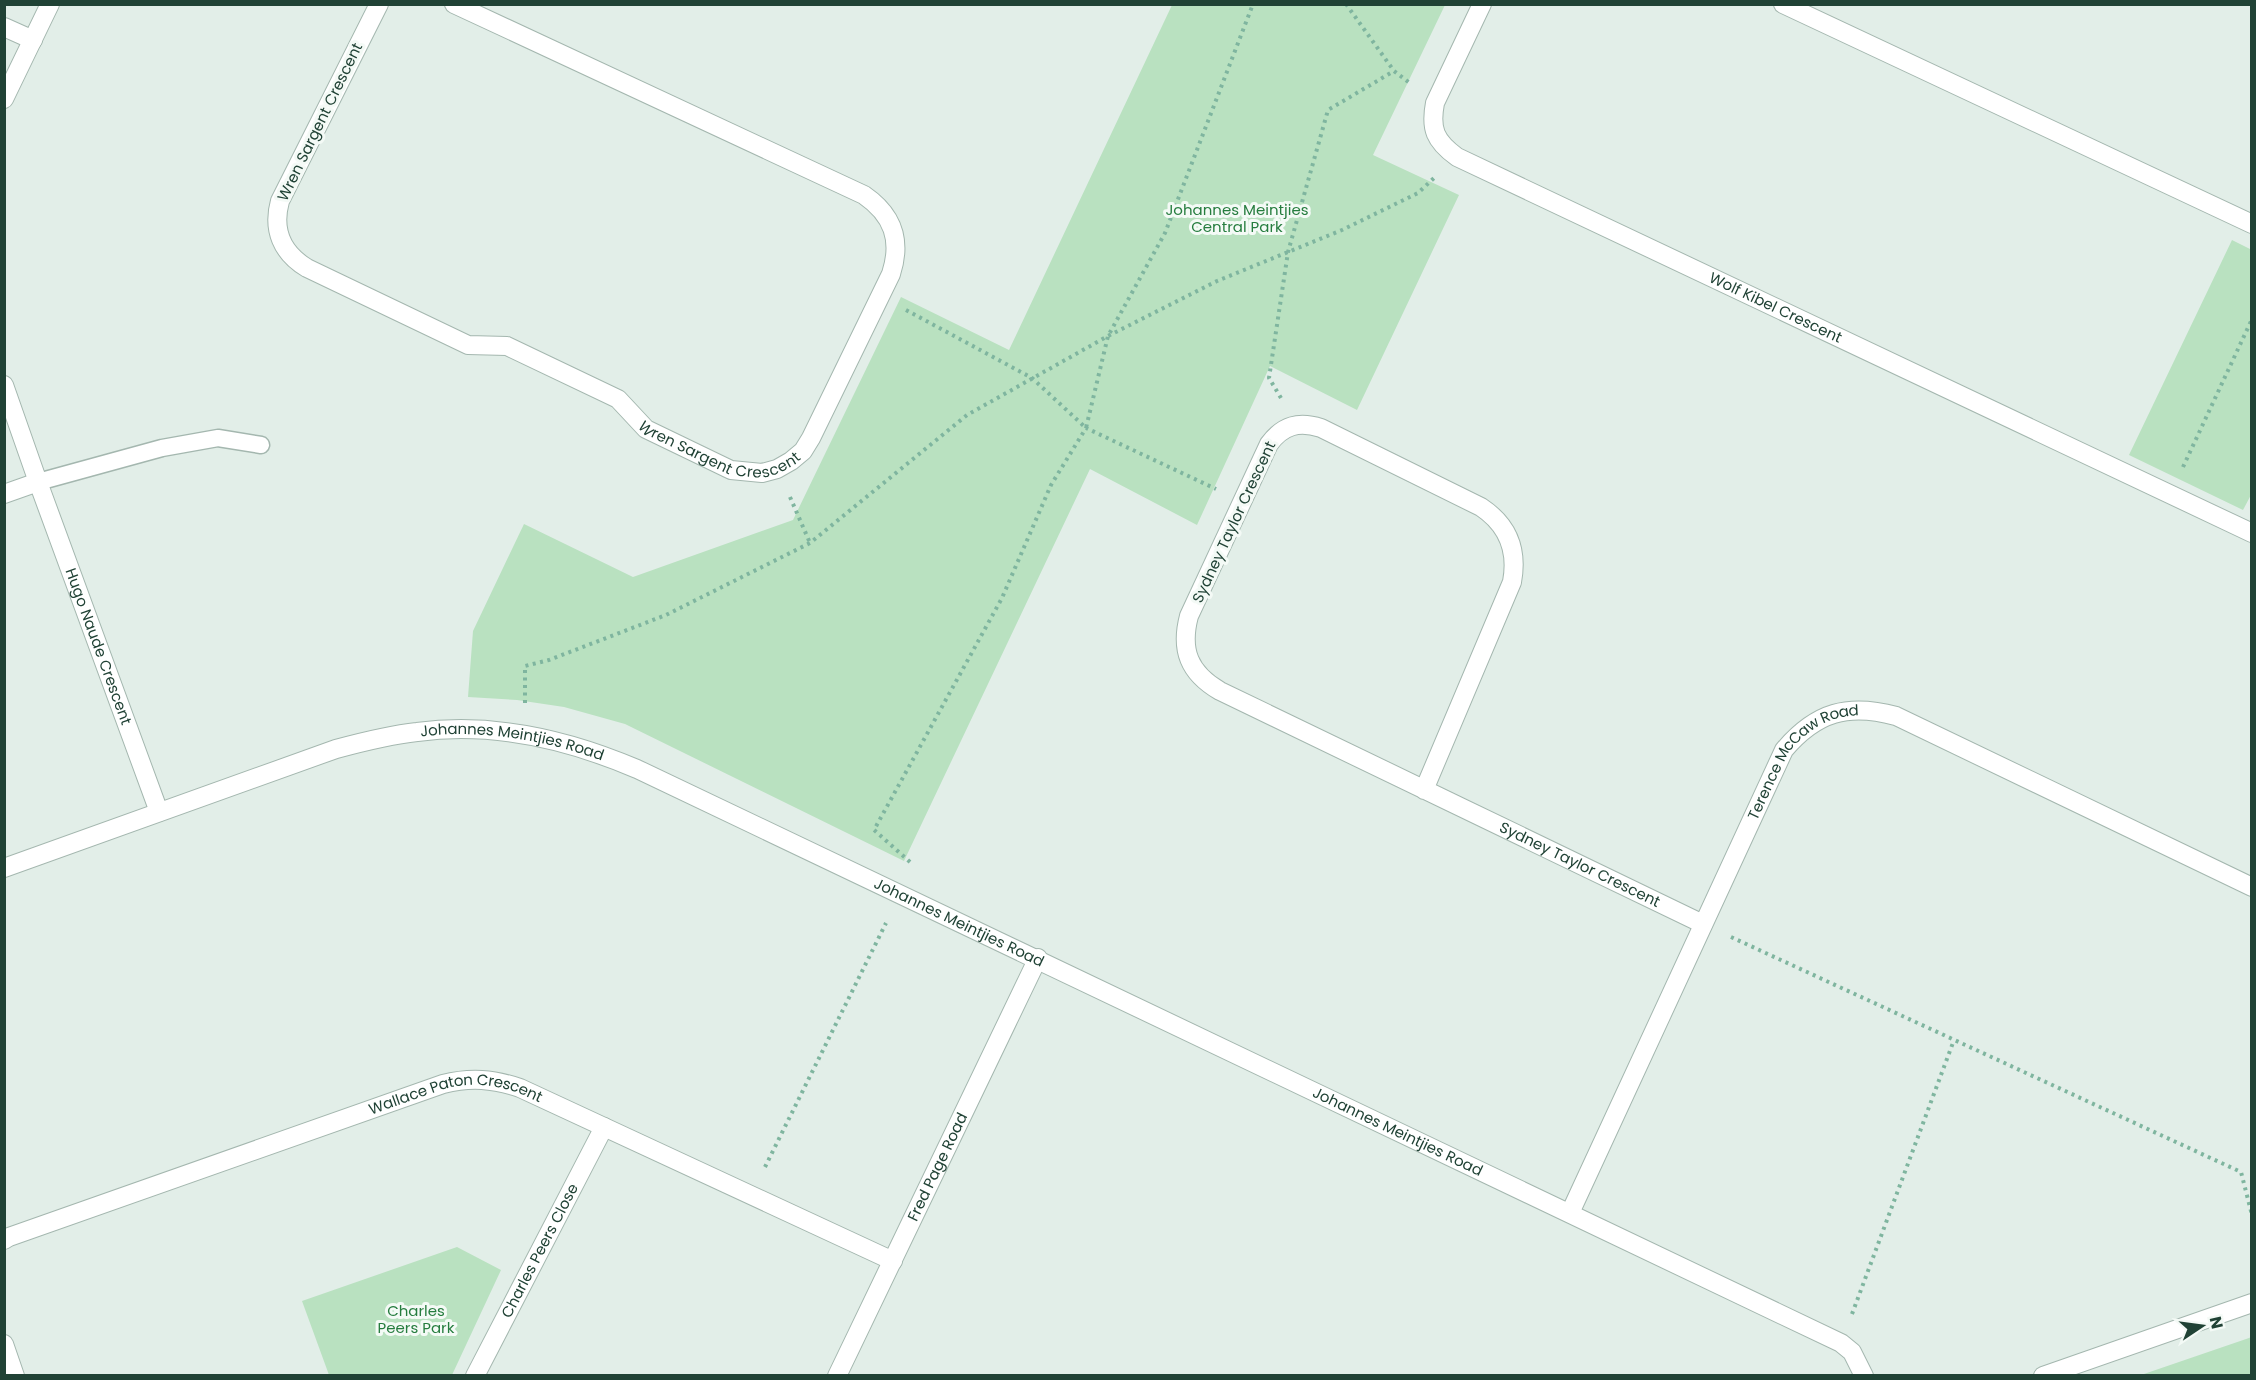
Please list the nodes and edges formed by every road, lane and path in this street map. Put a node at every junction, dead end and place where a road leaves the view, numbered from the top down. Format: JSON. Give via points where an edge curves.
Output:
{"nodes":[{"id":1,"x":50,"y":4,"type":"edge"},
{"id":2,"x":379,"y":4,"type":"edge"},
{"id":3,"x":454,"y":4,"type":"edge"},
{"id":4,"x":1253,"y":4,"type":"edge"},
{"id":5,"x":1346,"y":4,"type":"edge"},
{"id":6,"x":1482,"y":4,"type":"edge"},
{"id":7,"x":1783,"y":4,"type":"edge"},
{"id":8,"x":4,"y":27,"type":"edge"},
{"id":9,"x":33,"y":40,"type":"junction"},
{"id":10,"x":1394,"y":71,"type":"junction"},
{"id":11,"x":4,"y":99,"type":"edge"},
{"id":12,"x":1435,"y":103,"type":"junction"},
{"id":13,"x":1457,"y":157,"type":"junction"},
{"id":14,"x":2252,"y":224,"type":"edge"},
{"id":15,"x":1288,"y":252,"type":"junction"},
{"id":16,"x":884,"y":289,"type":"junction"},
{"id":17,"x":2252,"y":319,"type":"edge"},
{"id":18,"x":1108,"y":336,"type":"junction"},
{"id":19,"x":1032,"y":378,"type":"junction"},
{"id":20,"x":4,"y":385,"type":"edge"},
{"id":21,"x":1297,"y":424,"type":"junction"},
{"id":22,"x":1086,"y":428,"type":"junction"},
{"id":23,"x":261,"y":445,"type":"dead end"},
{"id":24,"x":2182,"y":468,"type":"dead end"},
{"id":25,"x":777,"y":469,"type":"junction"},
{"id":26,"x":38,"y":482,"type":"junction"},
{"id":27,"x":4,"y":494,"type":"edge"},
{"id":28,"x":1242,"y":501,"type":"junction"},
{"id":29,"x":2252,"y":533,"type":"edge"},
{"id":30,"x":810,"y":543,"type":"junction"},
{"id":31,"x":524,"y":734,"type":"junction"},
{"id":32,"x":1424,"y":789,"type":"junction"},
{"id":33,"x":159,"y":812,"type":"junction"},
{"id":34,"x":911,"y":862,"type":"dead end"},
{"id":35,"x":4,"y":868,"type":"edge"},
{"id":36,"x":2252,"y":887,"type":"edge"},
{"id":37,"x":886,"y":923,"type":"dead end"},
{"id":38,"x":1703,"y":924,"type":"junction"},
{"id":39,"x":1038,"y":958,"type":"junction"},
{"id":40,"x":1954,"y":1040,"type":"junction"},
{"id":41,"x":604,"y":1126,"type":"junction"},
{"id":42,"x":751,"y":1195,"type":"junction"},
{"id":43,"x":1570,"y":1214,"type":"junction"},
{"id":44,"x":2252,"y":1215,"type":"edge"},
{"id":45,"x":4,"y":1240,"type":"edge"},
{"id":46,"x":893,"y":1261,"type":"junction"},
{"id":47,"x":2252,"y":1303,"type":"edge"},
{"id":48,"x":1841,"y":1343,"type":"junction"},
{"id":49,"x":4,"y":1344,"type":"edge"},
{"id":50,"x":15,"y":1376,"type":"edge"},
{"id":51,"x":475,"y":1376,"type":"edge"},
{"id":52,"x":837,"y":1376,"type":"edge"},
{"id":53,"x":1864,"y":1376,"type":"edge"},
{"id":54,"x":2043,"y":1376,"type":"edge"}],
"edges":[{"from":1,"to":9,"type":"street"},
{"from":2,"to":25,"type":"street","name":"Wren Sargent Crescent","via":[[280,201],[277,227],[286,251],[307,268],[468,345],[507,346],[618,399],[646,429],[731,470],[762,473]]},
{"from":3,"to":16,"type":"street","name":"Wren Sargent Crescent","via":[[864,195],[885,214],[896,242],[896,258]]},
{"from":4,"to":18,"type":"path","via":[[1165,233]]},
{"from":5,"to":10,"type":"path"},
{"from":6,"to":12,"type":"street","name":"Wolf Kibel Crescent"},
{"from":7,"to":14,"type":"street"},
{"from":8,"to":9,"type":"street"},
{"from":9,"to":11,"type":"street"},
{"from":10,"to":12,"type":"path"},
{"from":10,"to":15,"type":"path","via":[[1328,110]]},
{"from":12,"to":13,"type":"street","name":"Wolf Kibel Crescent","via":[[1435,134]]},
{"from":13,"to":15,"type":"path","via":[[1418,193]]},
{"from":13,"to":29,"type":"street","name":"Wolf Kibel Crescent"},
{"from":15,"to":18,"type":"path","via":[[1217,281]]},
{"from":15,"to":21,"type":"path","via":[[1269,378]]},
{"from":16,"to":19,"type":"path","via":[[903,308]]},
{"from":16,"to":25,"type":"street","name":"Wren Sargent Crescent","via":[[811,438],[803,451]]},
{"from":17,"to":24,"type":"path"},
{"from":18,"to":19,"type":"path"},
{"from":18,"to":22,"type":"path"},
{"from":19,"to":22,"type":"path"},
{"from":19,"to":30,"type":"path","via":[[967,415]]},
{"from":20,"to":26,"type":"street","name":"Hugo Naude Crescent"},
{"from":21,"to":28,"type":"street","name":"Sydney Taylor Crescent","via":[[1276,434]]},
{"from":21,"to":32,"type":"street","via":[[1321,428],[1481,507],[1493,516],[1515,554],[1512,582]]},
{"from":22,"to":28,"type":"path"},
{"from":22,"to":34,"type":"path","via":[[1051,485],[1002,598],[874,830]]},
{"from":23,"to":26,"type":"lane","via":[[218,438],[162,448]]},
{"from":25,"to":30,"type":"path"},
{"from":26,"to":27,"type":"street"},
{"from":26,"to":33,"type":"street","name":"Hugo Naude Crescent"},
{"from":28,"to":32,"type":"street","name":"Sydney Taylor Crescent","via":[[1189,616],[1185,644],[1196,672],[1220,691]]},
{"from":30,"to":31,"type":"path","via":[[666,615],[525,666]]},
{"from":31,"to":33,"type":"street","name":"Johannes Meintjies Road","via":[[460,729],[376,739],[336,749]]},
{"from":31,"to":39,"type":"street","name":"Johannes Meintjies Road","via":[[600,753],[637,768]]},
{"from":32,"to":38,"type":"street","name":"Sydney Taylor Crescent"},
{"from":33,"to":35,"type":"street","name":"Johannes Meintjies Road"},
{"from":36,"to":38,"type":"street","name":"Terence McCaw Road","via":[[1896,716],[1856,709],[1815,721],[1784,750]]},
{"from":37,"to":42,"type":"path"},
{"from":38,"to":40,"type":"path"},
{"from":38,"to":43,"type":"street","name":"Terence McCaw Road"},
{"from":39,"to":43,"type":"street","name":"Johannes Meintjies Road"},
{"from":39,"to":46,"type":"street","name":"Fred Page Road"},
{"from":40,"to":44,"type":"path","via":[[2241,1172]]},
{"from":40,"to":48,"type":"path"},
{"from":41,"to":42,"type":"street","name":"Wallace Paton Crescent"},
{"from":41,"to":45,"type":"street","name":"Wallace Paton Crescent","via":[[500,1081],[461,1080]]},
{"from":41,"to":51,"type":"street","name":"Charles Peers Close"},
{"from":42,"to":46,"type":"street","name":"Wallace Paton Crescent"},
{"from":43,"to":48,"type":"street","name":"Johannes Meintjies Road"},
{"from":46,"to":52,"type":"street","name":"Fred Page Road"},
{"from":47,"to":54,"type":"street"},
{"from":48,"to":53,"type":"street","name":"Johannes Meintjies Road","via":[[1852,1352]]},
{"from":49,"to":50,"type":"street"}]}
